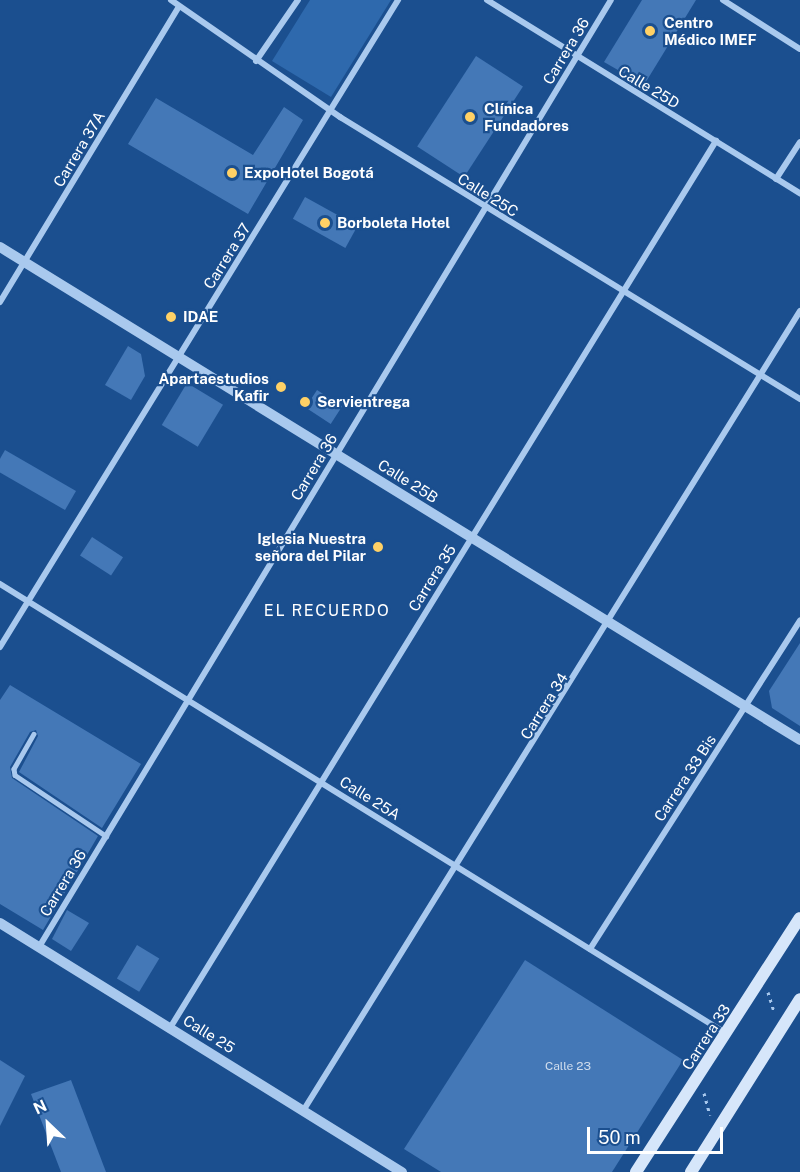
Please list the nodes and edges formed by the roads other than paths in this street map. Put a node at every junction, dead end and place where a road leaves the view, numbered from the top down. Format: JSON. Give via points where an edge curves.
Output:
{"nodes":[{"id":1,"x":171,"y":0,"type":"edge"},
{"id":2,"x":298,"y":0,"type":"edge"},
{"id":3,"x":398,"y":0,"type":"edge"},
{"id":4,"x":487,"y":0,"type":"edge"},
{"id":5,"x":611,"y":0,"type":"edge"},
{"id":6,"x":723,"y":0,"type":"edge"},
{"id":7,"x":178,"y":8,"type":"junction"},
{"id":8,"x":800,"y":49,"type":"edge"},
{"id":9,"x":576,"y":57,"type":"junction"},
{"id":10,"x":256,"y":61,"type":"junction"},
{"id":11,"x":330,"y":111,"type":"junction"},
{"id":12,"x":716,"y":141,"type":"junction"},
{"id":13,"x":800,"y":142,"type":"edge"},
{"id":14,"x":776,"y":179,"type":"junction"},
{"id":15,"x":800,"y":194,"type":"edge"},
{"id":16,"x":484,"y":207,"type":"junction"},
{"id":17,"x":0,"y":247,"type":"edge"},
{"id":18,"x":25,"y":262,"type":"junction"},
{"id":19,"x":623,"y":291,"type":"junction"},
{"id":20,"x":0,"y":302,"type":"edge"},
{"id":21,"x":800,"y":311,"type":"edge"},
{"id":22,"x":178,"y":357,"type":"junction"},
{"id":23,"x":761,"y":375,"type":"junction"},
{"id":24,"x":800,"y":399,"type":"edge"},
{"id":25,"x":336,"y":454,"type":"junction"},
{"id":26,"x":470,"y":537,"type":"junction"},
{"id":27,"x":0,"y":584,"type":"edge"},
{"id":28,"x":28,"y":601,"type":"junction"},
{"id":29,"x":800,"y":620,"type":"edge"},
{"id":30,"x":610,"y":623,"type":"junction"},
{"id":31,"x":0,"y":647,"type":"edge"},
{"id":32,"x":188,"y":700,"type":"junction"},
{"id":33,"x":745,"y":706,"type":"junction"},
{"id":34,"x":34,"y":734,"type":"dead end"},
{"id":35,"x":800,"y":740,"type":"edge"},
{"id":36,"x":320,"y":782,"type":"junction"},
{"id":37,"x":106,"y":836,"type":"junction"},
{"id":38,"x":457,"y":867,"type":"junction"},
{"id":39,"x":800,"y":918,"type":"edge"},
{"id":40,"x":0,"y":922,"type":"edge"},
{"id":41,"x":39,"y":947,"type":"junction"},
{"id":42,"x":590,"y":949,"type":"junction"},
{"id":43,"x":800,"y":999,"type":"edge"},
{"id":44,"x":170,"y":1028,"type":"junction"},
{"id":45,"x":727,"y":1034,"type":"junction"},
{"id":46,"x":303,"y":1111,"type":"junction"},
{"id":47,"x":402,"y":1172,"type":"edge"},
{"id":48,"x":636,"y":1172,"type":"edge"},
{"id":49,"x":692,"y":1172,"type":"edge"}],
"edges":[{"from":1,"to":7,"type":"street","name":"Calle 25C"},
{"from":2,"to":10,"type":"street"},
{"from":3,"to":11,"type":"street","name":"Carrera 37"},
{"from":4,"to":9,"type":"street","name":"Calle 25D"},
{"from":5,"to":9,"type":"street","name":"Carrera 36"},
{"from":6,"to":8,"type":"street"},
{"from":7,"to":10,"type":"street","name":"Calle 25C"},
{"from":7,"to":18,"type":"street","name":"Carrera 37A"},
{"from":9,"to":12,"type":"street","name":"Calle 25D"},
{"from":9,"to":16,"type":"street","name":"Carrera 36"},
{"from":10,"to":11,"type":"street","name":"Calle 25C"},
{"from":11,"to":16,"type":"street","name":"Calle 25C"},
{"from":11,"to":22,"type":"street","name":"Carrera 37"},
{"from":12,"to":14,"type":"street","name":"Calle 25D"},
{"from":12,"to":19,"type":"street","name":"Carrera 35"},
{"from":13,"to":14,"type":"street"},
{"from":14,"to":15,"type":"street","name":"Calle 25D"},
{"from":16,"to":19,"type":"street","name":"Calle 25C"},
{"from":16,"to":25,"type":"street","name":"Carrera 36"},
{"from":17,"to":18,"type":"street","name":"Calle 25B"},
{"from":18,"to":20,"type":"street","name":"Carrera 37A"},
{"from":18,"to":22,"type":"street","name":"Calle 25B"},
{"from":19,"to":23,"type":"street","name":"Calle 25C"},
{"from":19,"to":26,"type":"street","name":"Carrera 35"},
{"from":21,"to":23,"type":"street","name":"Carrera 34"},
{"from":22,"to":25,"type":"street","name":"Calle 25B"},
{"from":22,"to":28,"type":"street","name":"Carrera 37"},
{"from":23,"to":24,"type":"street","name":"Calle 25C"},
{"from":23,"to":30,"type":"street","name":"Carrera 34"},
{"from":25,"to":26,"type":"street","name":"Calle 25B"},
{"from":25,"to":32,"type":"street","name":"Carrera 36"},
{"from":26,"to":30,"type":"street","name":"Calle 25B"},
{"from":26,"to":36,"type":"street","name":"Carrera 35"},
{"from":27,"to":28,"type":"street","name":"Calle 25A"},
{"from":28,"to":31,"type":"street","name":"Carrera 37"},
{"from":28,"to":32,"type":"street","name":"Calle 25A"},
{"from":29,"to":33,"type":"street","name":"Carrera 33 Bis"},
{"from":30,"to":33,"type":"street","name":"Calle 25B"},
{"from":30,"to":38,"type":"street","name":"Carrera 34"},
{"from":32,"to":36,"type":"street","name":"Calle 25A"},
{"from":32,"to":37,"type":"street","name":"Carrera 36"},
{"from":33,"to":35,"type":"street","name":"Calle 25B"},
{"from":33,"to":42,"type":"street","name":"Carrera 33 Bis"},
{"from":34,"to":37,"type":"lane","via":[[14,769],[15,775]]},
{"from":36,"to":38,"type":"street","name":"Calle 25A"},
{"from":36,"to":44,"type":"street","name":"Carrera 35"},
{"from":37,"to":41,"type":"street","name":"Carrera 36"},
{"from":38,"to":42,"type":"street","name":"Calle 25A"},
{"from":38,"to":46,"type":"street","name":"Carrera 34"},
{"from":39,"to":45,"type":"main road","name":"Carrera 33"},
{"from":40,"to":41,"type":"street","name":"Calle 25"},
{"from":41,"to":44,"type":"street","name":"Calle 25"},
{"from":42,"to":45,"type":"street","name":"Calle 25A"},
{"from":43,"to":49,"type":"main road"},
{"from":44,"to":46,"type":"street","name":"Calle 25"},
{"from":45,"to":48,"type":"main road","name":"Carrera 33"},
{"from":46,"to":47,"type":"street","name":"Calle 25"}]}
